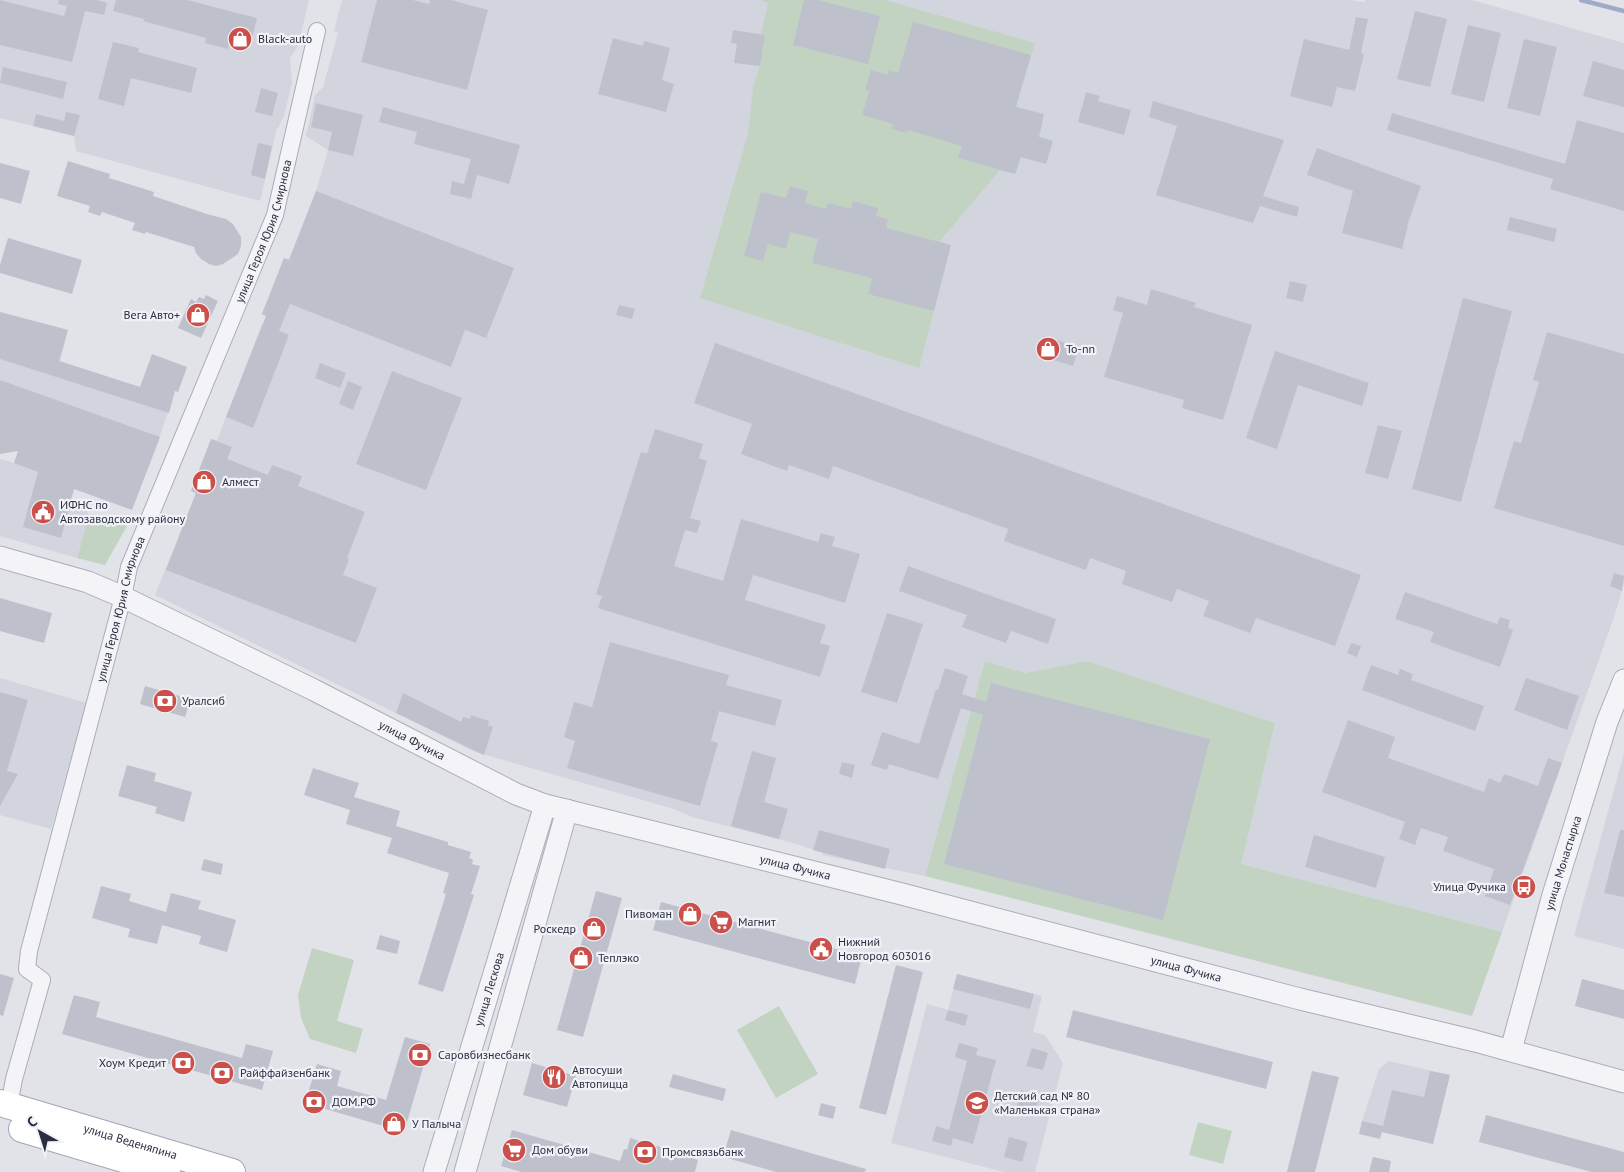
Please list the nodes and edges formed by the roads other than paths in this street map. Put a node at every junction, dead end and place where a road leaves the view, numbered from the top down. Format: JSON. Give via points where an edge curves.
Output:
{"nodes":[{"id":1,"x":317,"y":31,"type":"dead end"},
{"id":2,"x":0,"y":557,"type":"edge"},
{"id":3,"x":123,"y":597,"type":"junction"},
{"id":4,"x":1624,"y":680,"type":"edge"},
{"id":5,"x":545,"y":805,"type":"junction"},
{"id":6,"x":567,"y":810,"type":"junction"},
{"id":7,"x":1511,"y":1050,"type":"junction"},
{"id":8,"x":1624,"y":1082,"type":"edge"},
{"id":9,"x":3,"y":1111,"type":"edge"},
{"id":10,"x":167,"y":1172,"type":"edge"},
{"id":11,"x":232,"y":1172,"type":"edge"},
{"id":12,"x":434,"y":1172,"type":"edge"},
{"id":13,"x":465,"y":1172,"type":"edge"}],
"edges":[{"from":1,"to":3,"type":"street","name":"улица Героя Юрия Смирнова","via":[[275,215],[129,567]]},
{"from":2,"to":3,"type":"street","name":"улица Фучика","via":[[88,582]]},
{"from":3,"to":5,"type":"street","name":"улица Фучика","via":[[516,794]]},
{"from":3,"to":9,"type":"street","name":"улица Героя Юрия Смирнова","via":[[30,944],[27,970],[42,980]]},
{"from":4,"to":7,"type":"street","name":"улица Монастырка","via":[[1607,722],[1567,850]]},
{"from":5,"to":6,"type":"street","name":"улица Фучика"},
{"from":5,"to":12,"type":"street","name":"улица Лескова"},
{"from":6,"to":7,"type":"street","name":"улица Фучика"},
{"from":6,"to":13,"type":"street"},
{"from":7,"to":8,"type":"street","name":"улица Фучика"},
{"from":9,"to":10,"type":"main road","name":"улица Веденяпина"},
{"from":9,"to":11,"type":"main road","name":"улица Веденяпина"}]}
